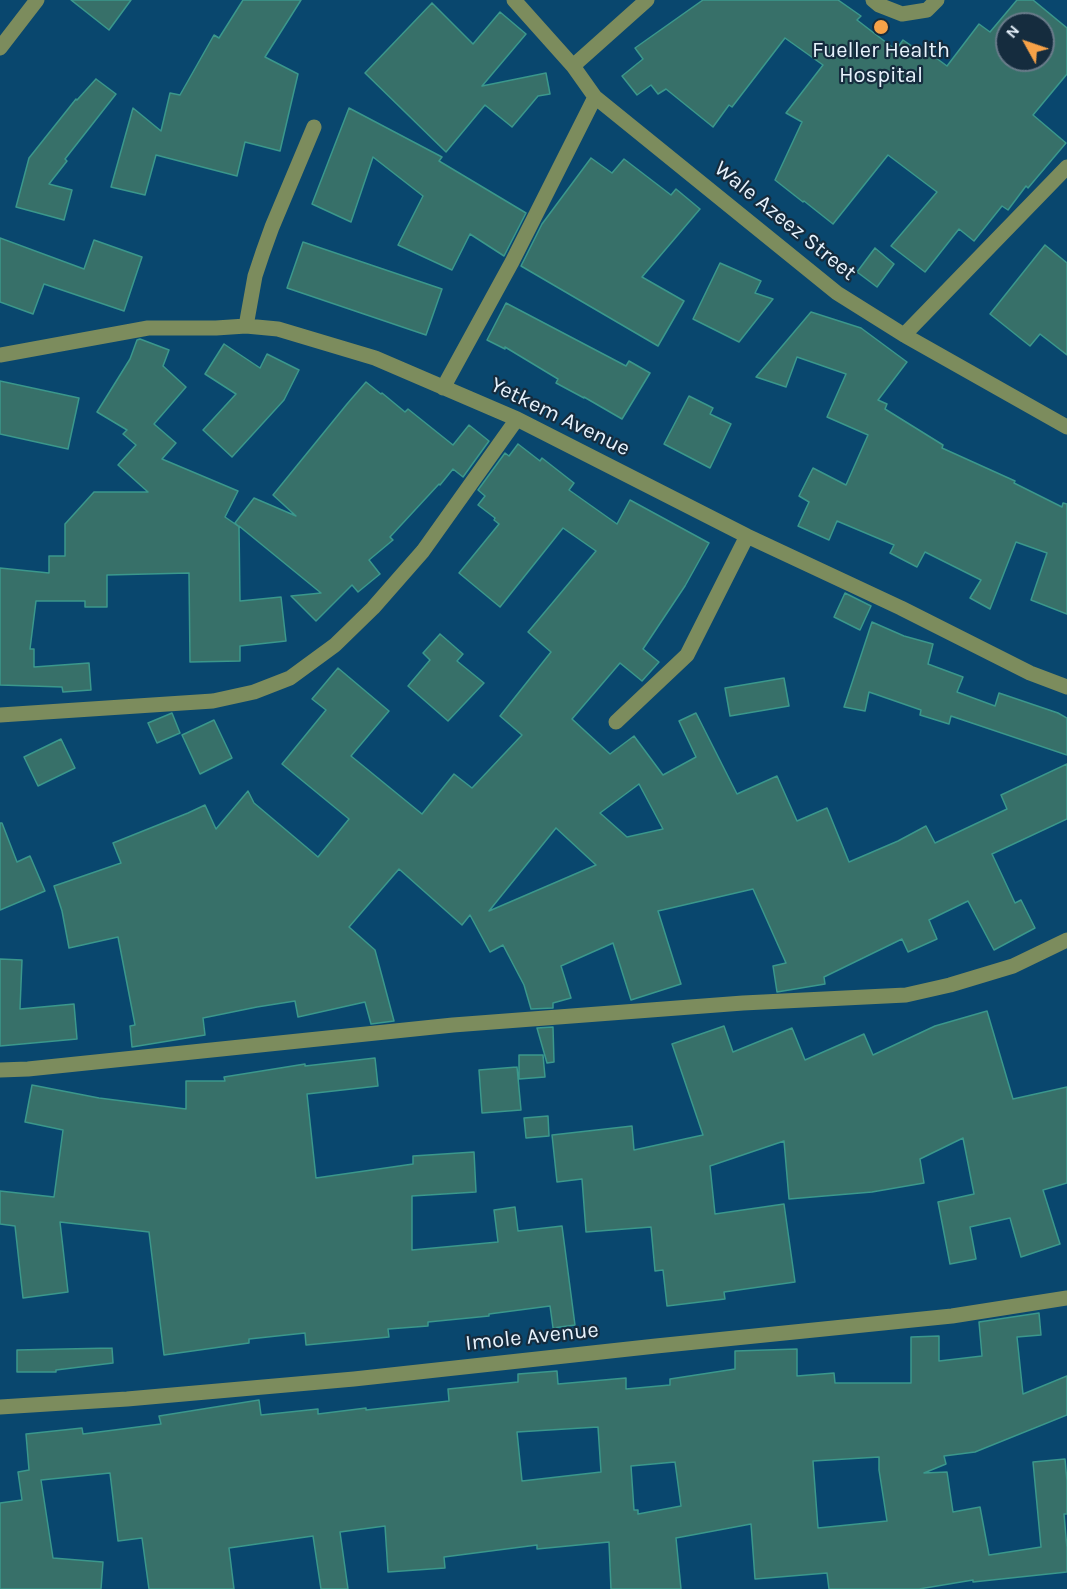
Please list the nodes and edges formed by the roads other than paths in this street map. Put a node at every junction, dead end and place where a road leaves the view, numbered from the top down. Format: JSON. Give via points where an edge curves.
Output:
{"nodes":[{"id":1,"x":37,"y":0,"type":"edge"},
{"id":2,"x":514,"y":0,"type":"edge"},
{"id":3,"x":647,"y":0,"type":"edge"},
{"id":4,"x":873,"y":0,"type":"edge"},
{"id":5,"x":937,"y":0,"type":"edge"},
{"id":6,"x":0,"y":48,"type":"edge"},
{"id":7,"x":573,"y":66,"type":"junction"},
{"id":8,"x":595,"y":97,"type":"junction"},
{"id":9,"x":314,"y":127,"type":"dead end"},
{"id":10,"x":1067,"y":167,"type":"edge"},
{"id":11,"x":246,"y":326,"type":"junction"},
{"id":12,"x":904,"y":336,"type":"junction"},
{"id":13,"x":0,"y":356,"type":"edge"},
{"id":14,"x":442,"y":387,"type":"junction"},
{"id":15,"x":517,"y":418,"type":"junction"},
{"id":16,"x":1067,"y":427,"type":"edge"},
{"id":17,"x":747,"y":536,"type":"junction"},
{"id":18,"x":1067,"y":687,"type":"edge"},
{"id":19,"x":0,"y":714,"type":"edge"},
{"id":20,"x":616,"y":722,"type":"dead end"},
{"id":21,"x":1067,"y":940,"type":"edge"},
{"id":22,"x":0,"y":1070,"type":"edge"},
{"id":23,"x":1067,"y":1298,"type":"edge"},
{"id":24,"x":0,"y":1407,"type":"edge"}],
"edges":[{"from":1,"to":6,"type":"street"},
{"from":2,"to":7,"type":"street","name":"Wale Azeez Street"},
{"from":3,"to":7,"type":"street"},
{"from":4,"to":5,"type":"street","via":[[902,14],[927,10]]},
{"from":7,"to":8,"type":"street","name":"Wale Azeez Street"},
{"from":8,"to":12,"type":"street","name":"Wale Azeez Street","via":[[837,293]]},
{"from":8,"to":14,"type":"street","via":[[512,262]]},
{"from":9,"to":11,"type":"street","via":[[263,252]]},
{"from":10,"to":12,"type":"street"},
{"from":11,"to":13,"type":"street","name":"Yetkem Avenue","via":[[148,328]]},
{"from":11,"to":14,"type":"street","name":"Yetkem Avenue","via":[[279,328],[375,358]]},
{"from":12,"to":16,"type":"street","name":"Wale Azeez Street"},
{"from":14,"to":15,"type":"street","name":"Yetkem Avenue"},
{"from":15,"to":17,"type":"street","name":"Yetkem Avenue"},
{"from":15,"to":19,"type":"street","via":[[423,551],[335,645],[290,678],[254,692],[213,701]]},
{"from":17,"to":18,"type":"street","name":"Yetkem Avenue","via":[[1030,673]]},
{"from":17,"to":20,"type":"street","via":[[687,655]]},
{"from":21,"to":22,"type":"street","via":[[1013,966],[906,995],[474,1023]]},
{"from":23,"to":24,"type":"street","name":"Imole Avenue","via":[[952,1316],[354,1380]]}]}
